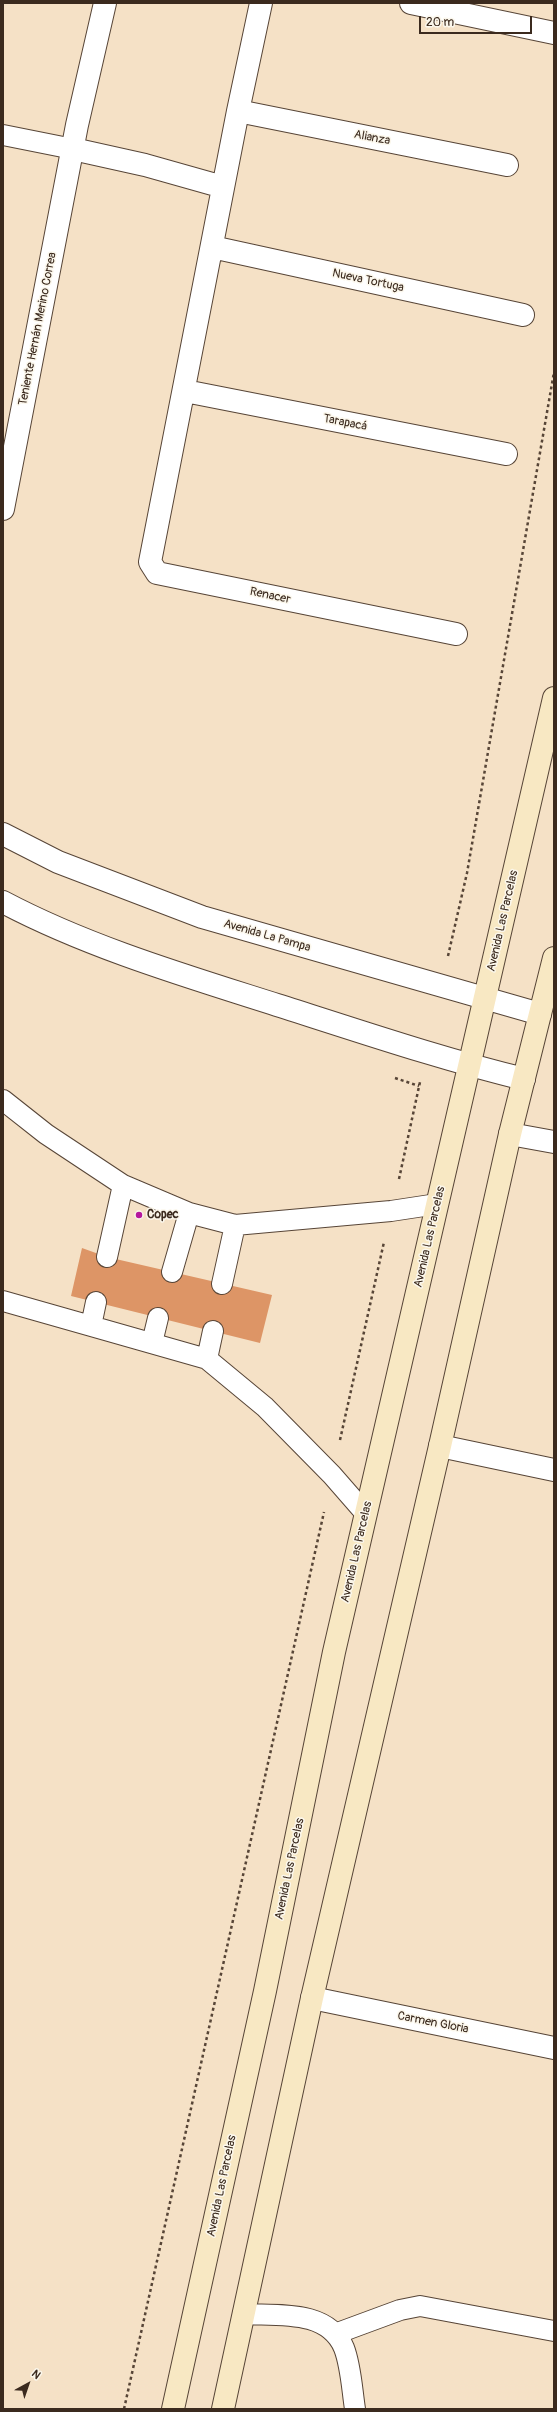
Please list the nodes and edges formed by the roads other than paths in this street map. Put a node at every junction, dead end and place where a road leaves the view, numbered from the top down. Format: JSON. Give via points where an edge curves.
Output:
{"nodes":[{"id":1,"x":105,"y":3,"type":"edge"},
{"id":2,"x":261,"y":3,"type":"edge"},
{"id":3,"x":411,"y":3,"type":"edge"},
{"id":4,"x":554,"y":33,"type":"edge"},
{"id":5,"x":238,"y":111,"type":"junction"},
{"id":6,"x":3,"y":135,"type":"edge"},
{"id":7,"x":73,"y":149,"type":"junction"},
{"id":8,"x":507,"y":165,"type":"dead end"},
{"id":9,"x":223,"y":187,"type":"junction"},
{"id":10,"x":212,"y":246,"type":"junction"},
{"id":11,"x":523,"y":315,"type":"dead end"},
{"id":12,"x":185,"y":391,"type":"junction"},
{"id":13,"x":506,"y":454,"type":"dead end"},
{"id":14,"x":3,"y":509,"type":"edge"},
{"id":15,"x":456,"y":634,"type":"dead end"},
{"id":16,"x":554,"y":698,"type":"edge"},
{"id":17,"x":3,"y":834,"type":"edge"},
{"id":18,"x":3,"y":902,"type":"edge"},
{"id":19,"x":554,"y":958,"type":"edge"},
{"id":20,"x":485,"y":999,"type":"junction"},
{"id":21,"x":540,"y":1014,"type":"junction"},
{"id":22,"x":469,"y":1066,"type":"junction"},
{"id":23,"x":524,"y":1079,"type":"junction"},
{"id":24,"x":3,"y":1100,"type":"edge"},
{"id":25,"x":510,"y":1134,"type":"junction"},
{"id":26,"x":554,"y":1142,"type":"edge"},
{"id":27,"x":123,"y":1185,"type":"junction"},
{"id":28,"x":437,"y":1204,"type":"junction"},
{"id":29,"x":189,"y":1213,"type":"junction"},
{"id":30,"x":235,"y":1225,"type":"junction"},
{"id":31,"x":107,"y":1257,"type":"dead end"},
{"id":32,"x":172,"y":1272,"type":"dead end"},
{"id":33,"x":222,"y":1284,"type":"dead end"},
{"id":34,"x":3,"y":1301,"type":"edge"},
{"id":35,"x":96,"y":1302,"type":"dead end"},
{"id":36,"x":158,"y":1318,"type":"dead end"},
{"id":37,"x":91,"y":1326,"type":"junction"},
{"id":38,"x":213,"y":1331,"type":"dead end"},
{"id":39,"x":152,"y":1343,"type":"junction"},
{"id":40,"x":207,"y":1359,"type":"junction"},
{"id":41,"x":440,"y":1446,"type":"junction"},
{"id":42,"x":554,"y":1470,"type":"edge"},
{"id":43,"x":366,"y":1514,"type":"junction"},
{"id":44,"x":312,"y":1998,"type":"junction"},
{"id":45,"x":554,"y":2048,"type":"edge"},
{"id":46,"x":243,"y":2314,"type":"junction"},
{"id":47,"x":554,"y":2330,"type":"edge"},
{"id":48,"x":335,"y":2334,"type":"junction"},
{"id":49,"x":173,"y":2409,"type":"edge"},
{"id":50,"x":223,"y":2409,"type":"edge"},
{"id":51,"x":356,"y":2409,"type":"edge"}],
"edges":[{"from":1,"to":7,"type":"street","name":"Teniente Hernán Merino Correa"},
{"from":2,"to":5,"type":"street"},
{"from":3,"to":4,"type":"street"},
{"from":5,"to":8,"type":"street","name":"Alianza"},
{"from":5,"to":9,"type":"street"},
{"from":6,"to":7,"type":"lane"},
{"from":7,"to":9,"type":"street","via":[[145,165]]},
{"from":7,"to":14,"type":"street","name":"Teniente Hernán Merino Correa"},
{"from":9,"to":10,"type":"street"},
{"from":10,"to":11,"type":"street","name":"Nueva Tortuga"},
{"from":10,"to":12,"type":"street"},
{"from":12,"to":13,"type":"street","name":"Tarapacá"},
{"from":12,"to":15,"type":"street","name":"Renacer","via":[[160,503],[150,562],[158,573]]},
{"from":16,"to":20,"type":"main road","name":"Avenida Las Parcelas"},
{"from":17,"to":20,"type":"street","name":"Avenida La Pampa","via":[[58,862],[202,917]]},
{"from":18,"to":22,"type":"street","via":[[40,922],[186,976]]},
{"from":19,"to":21,"type":"main road"},
{"from":20,"to":21,"type":"street","name":"Avenida La Pampa"},
{"from":20,"to":22,"type":"main road","name":"Avenida Las Parcelas"},
{"from":21,"to":23,"type":"main road"},
{"from":22,"to":23,"type":"street"},
{"from":22,"to":28,"type":"main road","name":"Avenida Las Parcelas"},
{"from":23,"to":25,"type":"main road"},
{"from":24,"to":27,"type":"lane","via":[[46,1134]]},
{"from":25,"to":26,"type":"street"},
{"from":25,"to":41,"type":"main road"},
{"from":27,"to":29,"type":"lane"},
{"from":27,"to":31,"type":"lane"},
{"from":28,"to":30,"type":"lane","via":[[391,1211]]},
{"from":28,"to":43,"type":"main road","name":"Avenida Las Parcelas"},
{"from":29,"to":30,"type":"lane"},
{"from":29,"to":32,"type":"lane"},
{"from":30,"to":33,"type":"lane"},
{"from":34,"to":37,"type":"lane"},
{"from":35,"to":37,"type":"lane"},
{"from":36,"to":39,"type":"lane"},
{"from":37,"to":39,"type":"lane"},
{"from":38,"to":40,"type":"lane"},
{"from":39,"to":40,"type":"lane"},
{"from":40,"to":43,"type":"lane","via":[[266,1406]]},
{"from":41,"to":42,"type":"street"},
{"from":41,"to":44,"type":"main road"},
{"from":43,"to":49,"type":"main road","name":"Avenida Las Parcelas","via":[[334,1652],[265,1991]]},
{"from":44,"to":45,"type":"street","name":"Carmen Gloria"},
{"from":44,"to":46,"type":"main road"},
{"from":46,"to":48,"type":"lane","via":[[309,2318],[324,2323]]},
{"from":46,"to":50,"type":"main road"},
{"from":47,"to":48,"type":"lane","via":[[420,2306],[400,2310]]},
{"from":48,"to":51,"type":"lane","via":[[344,2348]]}]}
